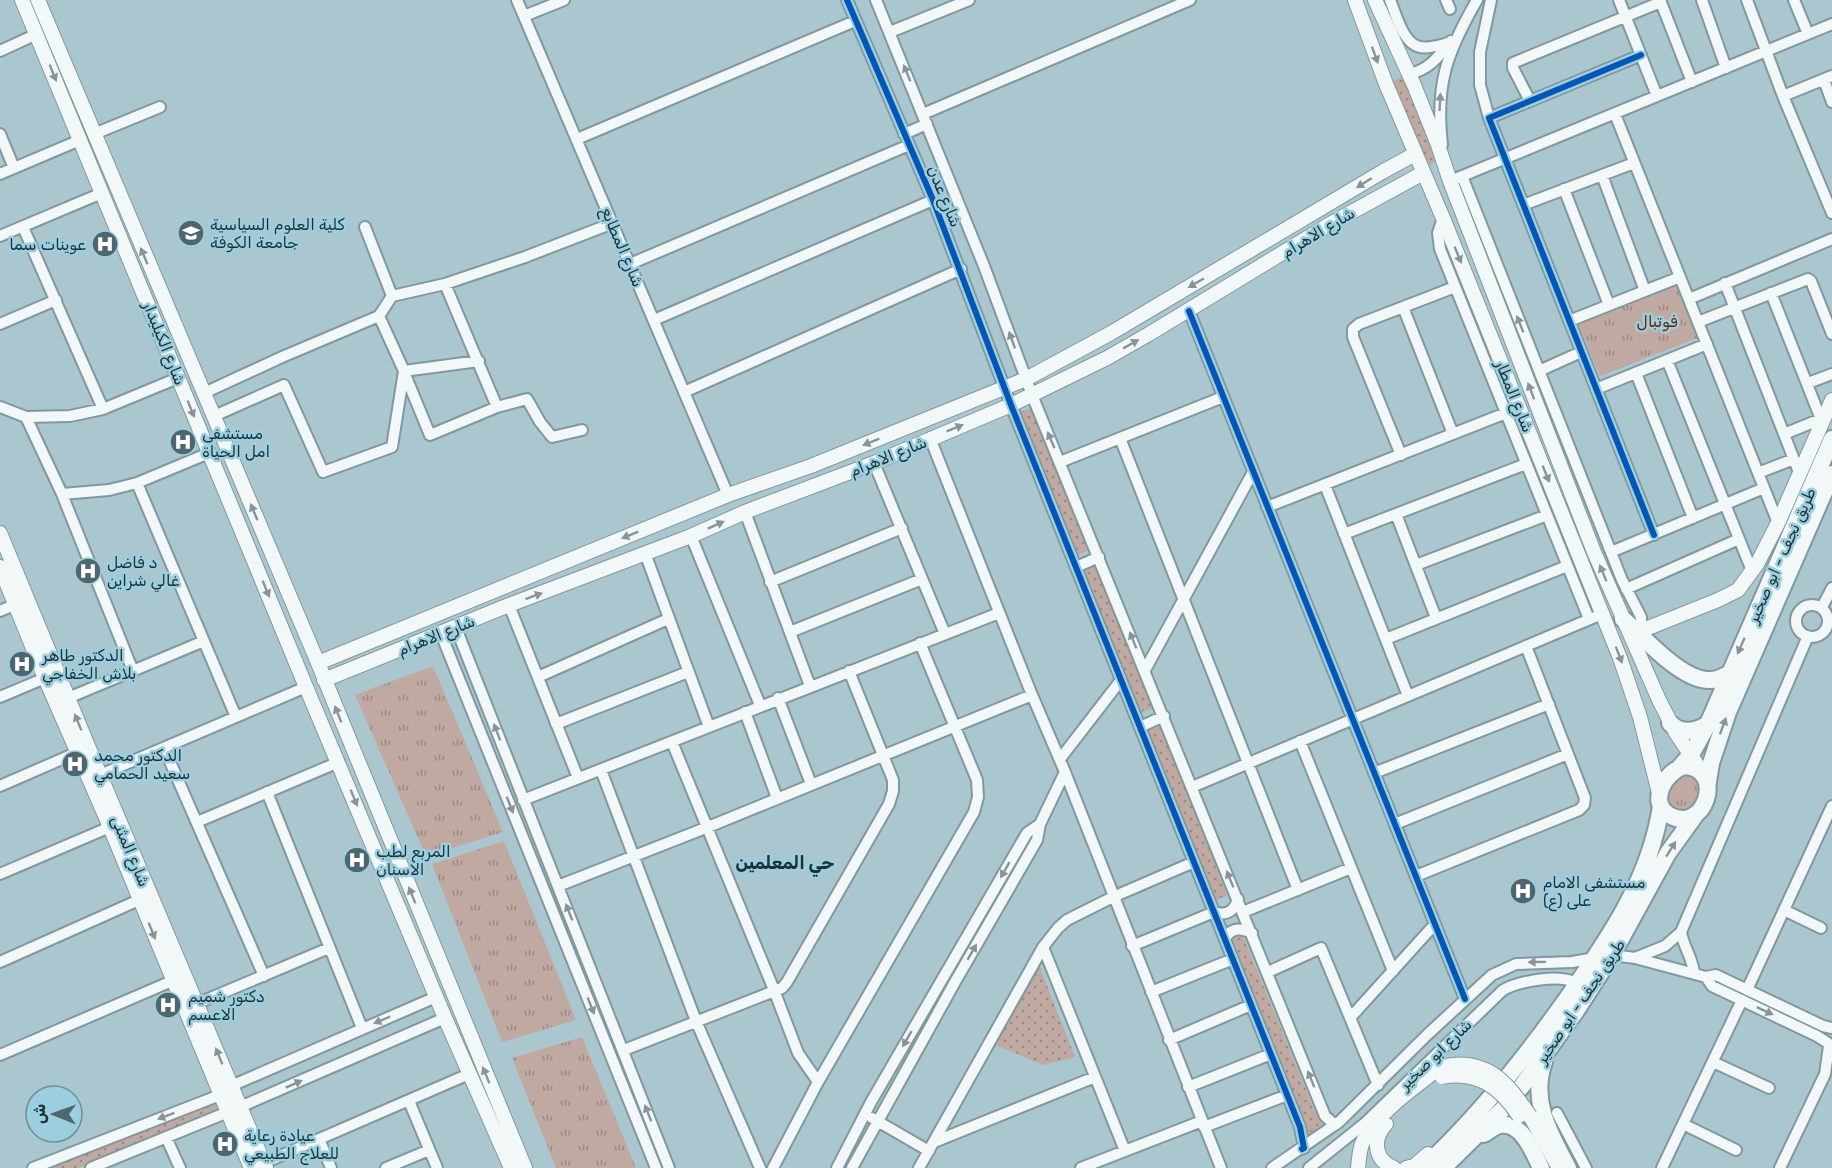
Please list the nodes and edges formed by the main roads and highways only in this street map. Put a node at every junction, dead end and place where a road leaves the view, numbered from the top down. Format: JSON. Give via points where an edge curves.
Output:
{"nodes":[{"id":1,"x":22,"y":0,"type":"edge"},
{"id":2,"x":38,"y":0,"type":"edge"},
{"id":3,"x":1355,"y":0,"type":"edge"},
{"id":4,"x":1376,"y":0,"type":"edge"},
{"id":5,"x":1409,"y":74,"type":"junction"},
{"id":6,"x":1386,"y":84,"type":"junction"},
{"id":7,"x":1415,"y":154,"type":"junction"},
{"id":8,"x":1450,"y":171,"type":"junction"},
{"id":9,"x":1424,"y":174,"type":"junction"},
{"id":10,"x":1276,"y":236,"type":"junction"},
{"id":11,"x":1261,"y":245,"type":"junction"},
{"id":12,"x":1285,"y":252,"type":"junction"},
{"id":13,"x":1269,"y":262,"type":"junction"},
{"id":14,"x":154,"y":279,"type":"junction"},
{"id":15,"x":141,"y":286,"type":"junction"},
{"id":16,"x":159,"y":327,"type":"junction"},
{"id":17,"x":194,"y":369,"type":"junction"},
{"id":18,"x":1832,"y":400,"type":"edge"},
{"id":19,"x":1531,"y":437,"type":"junction"},
{"id":20,"x":1832,"y":439,"type":"edge"},
{"id":21,"x":1518,"y":443,"type":"road end"},
{"id":22,"x":811,"y":466,"type":"junction"},
{"id":23,"x":791,"y":473,"type":"junction"},
{"id":24,"x":1832,"y":474,"type":"edge"},
{"id":25,"x":816,"y":484,"type":"junction"},
{"id":26,"x":1584,"y":485,"type":"road end"},
{"id":27,"x":799,"y":491,"type":"junction"},
{"id":28,"x":1570,"y":492,"type":"junction"},
{"id":29,"x":0,"y":533,"type":"edge"},
{"id":30,"x":571,"y":559,"type":"junction"},
{"id":31,"x":554,"y":566,"type":"junction"},
{"id":32,"x":0,"y":567,"type":"edge"},
{"id":33,"x":581,"y":579,"type":"junction"},
{"id":34,"x":561,"y":586,"type":"junction"},
{"id":35,"x":1623,"y":619,"type":"junction"},
{"id":36,"x":34,"y":631,"type":"junction"},
{"id":37,"x":1637,"y":631,"type":"junction"},
{"id":38,"x":383,"y":636,"type":"junction"},
{"id":39,"x":41,"y":649,"type":"junction"},
{"id":40,"x":390,"y":654,"type":"junction"},
{"id":41,"x":318,"y":663,"type":"junction"},
{"id":42,"x":1729,"y":674,"type":"junction"},
{"id":43,"x":324,"y":680,"type":"junction"},
{"id":44,"x":1670,"y":723,"type":"junction"},
{"id":45,"x":1708,"y":724,"type":"junction"},
{"id":46,"x":1685,"y":761,"type":"junction"},
{"id":47,"x":1706,"y":778,"type":"junction"},
{"id":48,"x":1661,"y":802,"type":"junction"},
{"id":49,"x":1694,"y":817,"type":"junction"},
{"id":50,"x":1556,"y":1037,"type":"junction"},
{"id":51,"x":1441,"y":1072,"type":"junction"},
{"id":52,"x":226,"y":1090,"type":"junction"},
{"id":53,"x":489,"y":1101,"type":"junction"},
{"id":54,"x":1525,"y":1118,"type":"junction"},
{"id":55,"x":1465,"y":1125,"type":"junction"},
{"id":56,"x":497,"y":1137,"type":"junction"},
{"id":57,"x":1462,"y":1150,"type":"junction"},
{"id":58,"x":260,"y":1166,"type":"edge"},
{"id":59,"x":511,"y":1168,"type":"edge"},
{"id":60,"x":525,"y":1168,"type":"edge"},
{"id":61,"x":1358,"y":1168,"type":"edge"},
{"id":62,"x":1394,"y":1168,"type":"edge"},
{"id":63,"x":1406,"y":1168,"type":"edge"},
{"id":64,"x":1423,"y":1168,"type":"edge"},
{"id":65,"x":1443,"y":1168,"type":"edge"},
{"id":66,"x":1541,"y":1168,"type":"edge"},
{"id":67,"x":1547,"y":1168,"type":"edge"},
{"id":68,"x":1559,"y":1168,"type":"edge"},
{"id":69,"x":1568,"y":1168,"type":"edge"}],
"edges":[{"from":1,"to":15,"type":"main road","name":"شارع الكيليدار","one_way":true},
{"from":14,"to":2,"type":"main road","name":"شارع الكيليدار","one_way":true},
{"from":3,"to":6,"type":"main road","name":"شارع المطار","one_way":true},
{"from":4,"to":5,"type":"main road","name":"شارع المطار"},
{"from":5,"to":6,"type":"main road","via":[[1395,74]]},
{"from":5,"to":8,"type":"main road","name":"شارع المطار"},
{"from":6,"to":7,"type":"main road","name":"شارع المطار"},
{"from":7,"to":9,"type":"main road","name":"شارع المطار"},
{"from":7,"to":10,"type":"main road","name":"شارع الاهرام","one_way":true},
{"from":8,"to":9,"type":"main road","name":"شارع الاهرام","via":[[1439,176]]},
{"from":28,"to":8,"type":"main road","name":"شارع المطار","one_way":true},
{"from":9,"to":12,"type":"main road","name":"شارع الاهرام"},
{"from":9,"to":19,"type":"main road","name":"شارع المطار","one_way":true},
{"from":10,"to":11,"type":"main road","name":"شارع الاهرام"},
{"from":10,"to":12,"type":"main road","via":[[1277,246]]},
{"from":11,"to":13,"type":"main road","via":[[1269,249]]},
{"from":11,"to":22,"type":"main road","name":"شارع الاهرام","one_way":true,"via":[[1026,379]]},
{"from":12,"to":13,"type":"main road","name":"شارع الاهرام"},
{"from":25,"to":13,"type":"main road","name":"شارع الاهرام","one_way":true,"via":[[1032,395],[1107,358]]},
{"from":14,"to":15,"type":"main road","via":[[152,290]]},
{"from":14,"to":17,"type":"main road","name":"شارع الكيليدار"},
{"from":15,"to":16,"type":"main road","name":"شارع الكيليدار"},
{"from":16,"to":17,"type":"main road","via":[[161,318],[168,321],[185,362]]},
{"from":16,"to":53,"type":"main road","name":"شارع الكيليدار","one_way":true,"via":[[436,997],[469,1074]]},
{"from":41,"to":17,"type":"main road","name":"شارع الكيليدار","one_way":true},
{"from":18,"to":37,"type":"main road","via":[[1778,523],[1738,590]]},
{"from":19,"to":21,"type":"main road"},
{"from":19,"to":48,"type":"main road","name":"شارع المطار","one_way":true,"via":[[1633,696]]},
{"from":20,"to":42,"type":"highway","name":"طريق نجف - ابو صخير","one_way":true},
{"from":22,"to":23,"type":"main road","name":"شارع الاهرام"},
{"from":22,"to":25,"type":"main road","via":[[810,475]]},
{"from":23,"to":27,"type":"main road","via":[[800,480]]},
{"from":23,"to":30,"type":"main road","name":"شارع الاهرام","one_way":true},
{"from":47,"to":24,"type":"highway","name":"طريق نجف - ابو صخير","one_way":true,"via":[[1728,712]]},
{"from":25,"to":27,"type":"main road","name":"شارع الاهرام"},
{"from":26,"to":28,"type":"main road"},
{"from":33,"to":27,"type":"main road","name":"شارع الاهرام","one_way":true},
{"from":35,"to":28,"type":"main road","name":"شارع المطار","one_way":true},
{"from":29,"to":36,"type":"main road","name":"شارع المثنى"},
{"from":30,"to":31,"type":"main road","name":"شارع الاهرام"},
{"from":30,"to":33,"type":"main road","via":[[571,572]]},
{"from":31,"to":34,"type":"main road","via":[[564,574]]},
{"from":31,"to":38,"type":"main road","name":"شارع الاهرام"},
{"from":32,"to":36,"type":"main road","name":"شارع المثنى","via":[[14,605]]},
{"from":33,"to":34,"type":"main road","name":"شارع الاهرام"},
{"from":40,"to":34,"type":"main road","name":"شارع الاهرام","one_way":true},
{"from":35,"to":37,"type":"highway"},
{"from":35,"to":44,"type":"main road","name":"شارع المطار"},
{"from":36,"to":39,"type":"main road","name":"شارع المثنى"},
{"from":37,"to":42,"type":"highway","via":[[1671,662],[1699,679],[1715,680]]},
{"from":38,"to":40,"type":"main road"},
{"from":38,"to":41,"type":"main road","name":"شارع الاهرام"},
{"from":52,"to":39,"type":"main road","name":"شارع المثنى","one_way":true,"via":[[196,1004],[68,698]]},
{"from":39,"to":52,"type":"main road","name":"شارع المثنى","one_way":true,"via":[[45,678],[172,981]]},
{"from":40,"to":43,"type":"main road","name":"شارع الاهرام"},
{"from":41,"to":43,"type":"main road","name":"شارع الكيليدار"},
{"from":42,"to":45,"type":"highway","name":"طريق نجف - ابو صخير"},
{"from":53,"to":43,"type":"main road","name":"شارع الكيليدار","one_way":true},
{"from":44,"to":45,"type":"highway","via":[[1686,731]]},
{"from":44,"to":46,"type":"main road","name":"شارع المطار"},
{"from":45,"to":46,"type":"highway","name":"طريق نجف - ابو صخير"},
{"from":46,"to":47,"type":"highway"},
{"from":46,"to":48,"type":"highway","via":[[1666,778],[1661,787]]},
{"from":47,"to":49,"type":"highway","via":[[1706,799]]},
{"from":48,"to":49,"type":"highway","via":[[1668,814],[1677,819]]},
{"from":48,"to":55,"type":"highway","name":"طريق نجف - ابو صخير","via":[[1654,845],[1611,935],[1531,1050]]},
{"from":50,"to":49,"type":"highway","name":"طريق نجف - ابو صخير","one_way":true,"via":[[1612,955],[1668,853]]},
{"from":50,"to":57,"type":"highway","name":"طريق نجف - ابو صخير","via":[[1515,1094]]},
{"from":50,"to":69,"type":"highway","via":[[1541,1072],[1538,1093],[1545,1123]]},
{"from":51,"to":54,"type":"main road","bridge":true,"via":[[1489,1083]]},
{"from":51,"to":61,"type":"main road","via":[[1399,1101],[1373,1128],[1362,1144]]},
{"from":51,"to":62,"type":"main road","via":[[1380,1131],[1379,1156]]},
{"from":52,"to":58,"type":"main road","name":"شارع المثنى"},
{"from":53,"to":56,"type":"main road"},
{"from":53,"to":60,"type":"main road"},
{"from":54,"to":67,"type":"main road"},
{"from":54,"to":68,"type":"main road"},
{"from":55,"to":63,"type":"main road","via":[[1418,1163]]},
{"from":55,"to":64,"type":"highway"},
{"from":56,"to":59,"type":"main road"},
{"from":56,"to":60,"type":"main road","via":[[498,1132],[505,1132],[516,1159]]},
{"from":57,"to":65,"type":"highway","name":"طريق نجف - ابو صخير"},
{"from":57,"to":66,"type":"highway","via":[[1494,1128],[1510,1125],[1518,1130]]}]}
